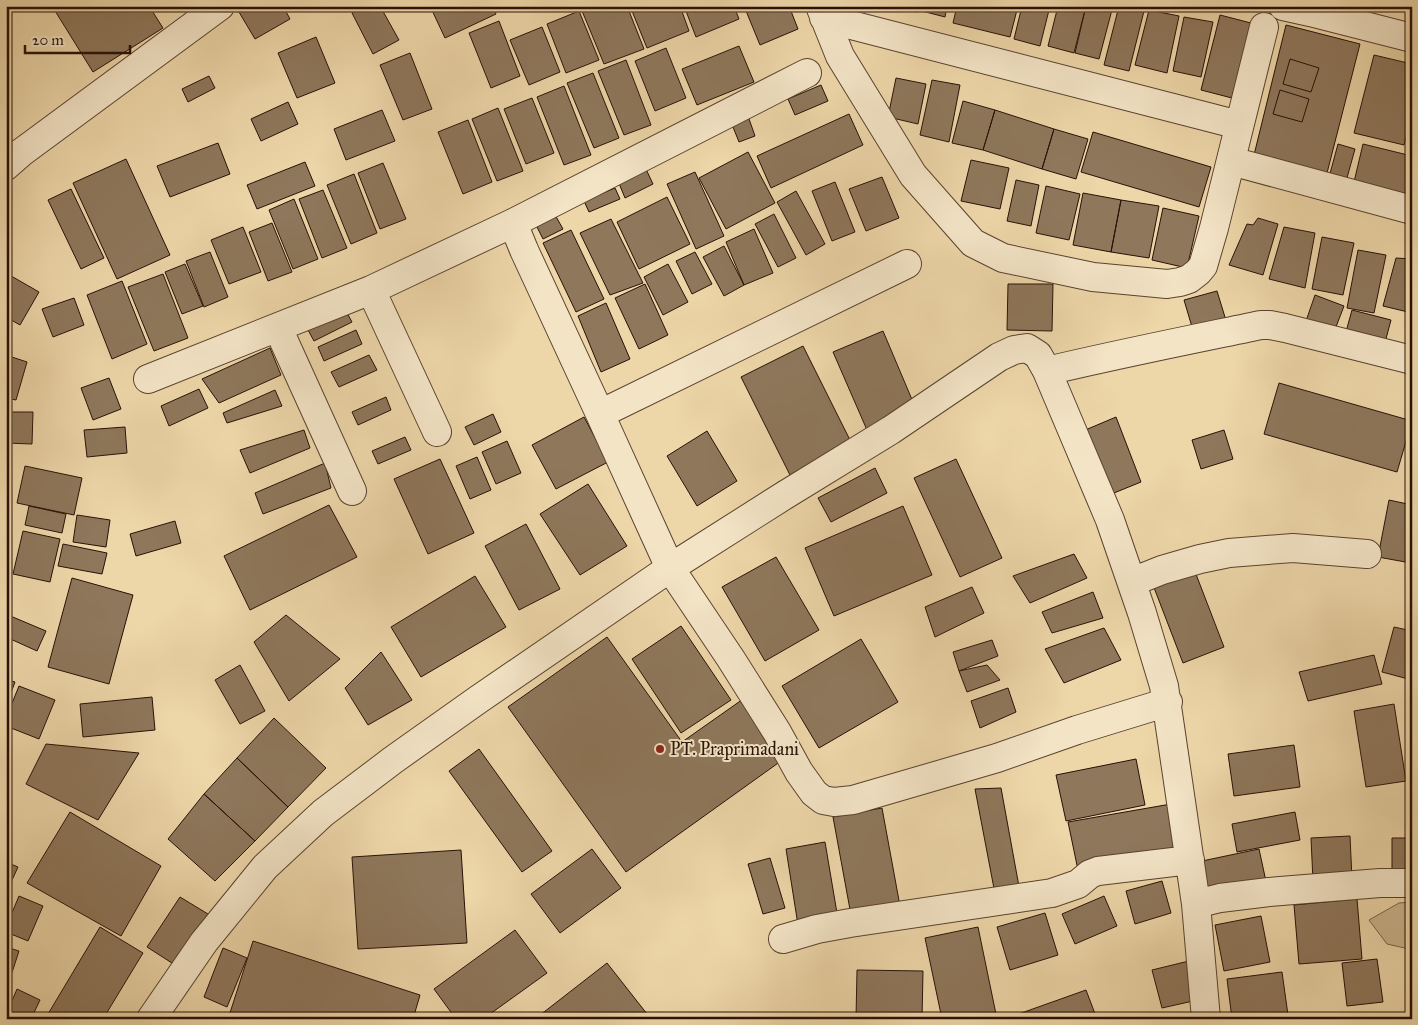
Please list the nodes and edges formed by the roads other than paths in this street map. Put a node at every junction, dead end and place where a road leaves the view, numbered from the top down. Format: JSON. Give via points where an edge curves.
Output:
{"nodes":[{"id":1,"x":220,"y":6,"type":"edge"},
{"id":2,"x":1283,"y":6,"type":"edge"},
{"id":3,"x":822,"y":12,"type":"edge"},
{"id":4,"x":1264,"y":27,"type":"dead end"},
{"id":5,"x":1412,"y":38,"type":"edge"},
{"id":6,"x":807,"y":73,"type":"dead end"},
{"id":7,"x":1239,"y":125,"type":"junction"},
{"id":8,"x":1231,"y":161,"type":"junction"},
{"id":9,"x":6,"y":166,"type":"edge"},
{"id":10,"x":1412,"y":210,"type":"edge"},
{"id":11,"x":513,"y":223,"type":"junction"},
{"id":12,"x":907,"y":264,"type":"dead end"},
{"id":13,"x":371,"y":290,"type":"junction"},
{"id":14,"x":278,"y":328,"type":"junction"},
{"id":15,"x":1412,"y":360,"type":"edge"},
{"id":16,"x":1047,"y":371,"type":"junction"},
{"id":17,"x":148,"y":379,"type":"dead end"},
{"id":18,"x":600,"y":414,"type":"junction"},
{"id":19,"x":437,"y":432,"type":"dead end"},
{"id":20,"x":352,"y":490,"type":"dead end"},
{"id":21,"x":1367,"y":554,"type":"dead end"},
{"id":22,"x":670,"y":568,"type":"junction"},
{"id":23,"x":1132,"y":582,"type":"junction"},
{"id":24,"x":1168,"y":702,"type":"junction"},
{"id":25,"x":1190,"y":860,"type":"junction"},
{"id":26,"x":1412,"y":883,"type":"edge"},
{"id":27,"x":1196,"y":904,"type":"junction"},
{"id":28,"x":783,"y":939,"type":"dead end"},
{"id":29,"x":151,"y":1019,"type":"edge"},
{"id":30,"x":1206,"y":1019,"type":"edge"}],
"edges":[{"from":1,"to":9,"type":"street"},
{"from":2,"to":5,"type":"street"},
{"from":3,"to":7,"type":"street"},
{"from":3,"to":8,"type":"street","via":[[840,56],[913,175],[973,243],[1003,258],[1093,278],[1167,284],[1189,279],[1203,266]]},
{"from":4,"to":7,"type":"street"},
{"from":6,"to":11,"type":"street"},
{"from":7,"to":8,"type":"street"},
{"from":8,"to":10,"type":"street"},
{"from":11,"to":13,"type":"street"},
{"from":11,"to":18,"type":"street"},
{"from":12,"to":18,"type":"street"},
{"from":13,"to":14,"type":"street"},
{"from":13,"to":19,"type":"street"},
{"from":14,"to":17,"type":"street"},
{"from":14,"to":20,"type":"street"},
{"from":15,"to":16,"type":"street","via":[[1261,325]]},
{"from":16,"to":22,"type":"street","via":[[1038,355],[1027,348],[999,357],[891,430]]},
{"from":16,"to":23,"type":"street","via":[[1110,520]]},
{"from":18,"to":22,"type":"street"},
{"from":21,"to":23,"type":"street","via":[[1293,548],[1229,553],[1162,570]]},
{"from":22,"to":24,"type":"street","via":[[742,675],[804,779],[814,794],[823,800],[853,800],[997,758]]},
{"from":22,"to":29,"type":"street","via":[[424,738],[323,813],[265,867],[204,942]]},
{"from":23,"to":24,"type":"street"},
{"from":24,"to":25,"type":"street"},
{"from":25,"to":27,"type":"street"},
{"from":25,"to":28,"type":"street","via":[[1098,871],[1078,884],[1052,893],[842,924]]},
{"from":26,"to":27,"type":"street","via":[[1269,892]]},
{"from":27,"to":30,"type":"street"}]}
